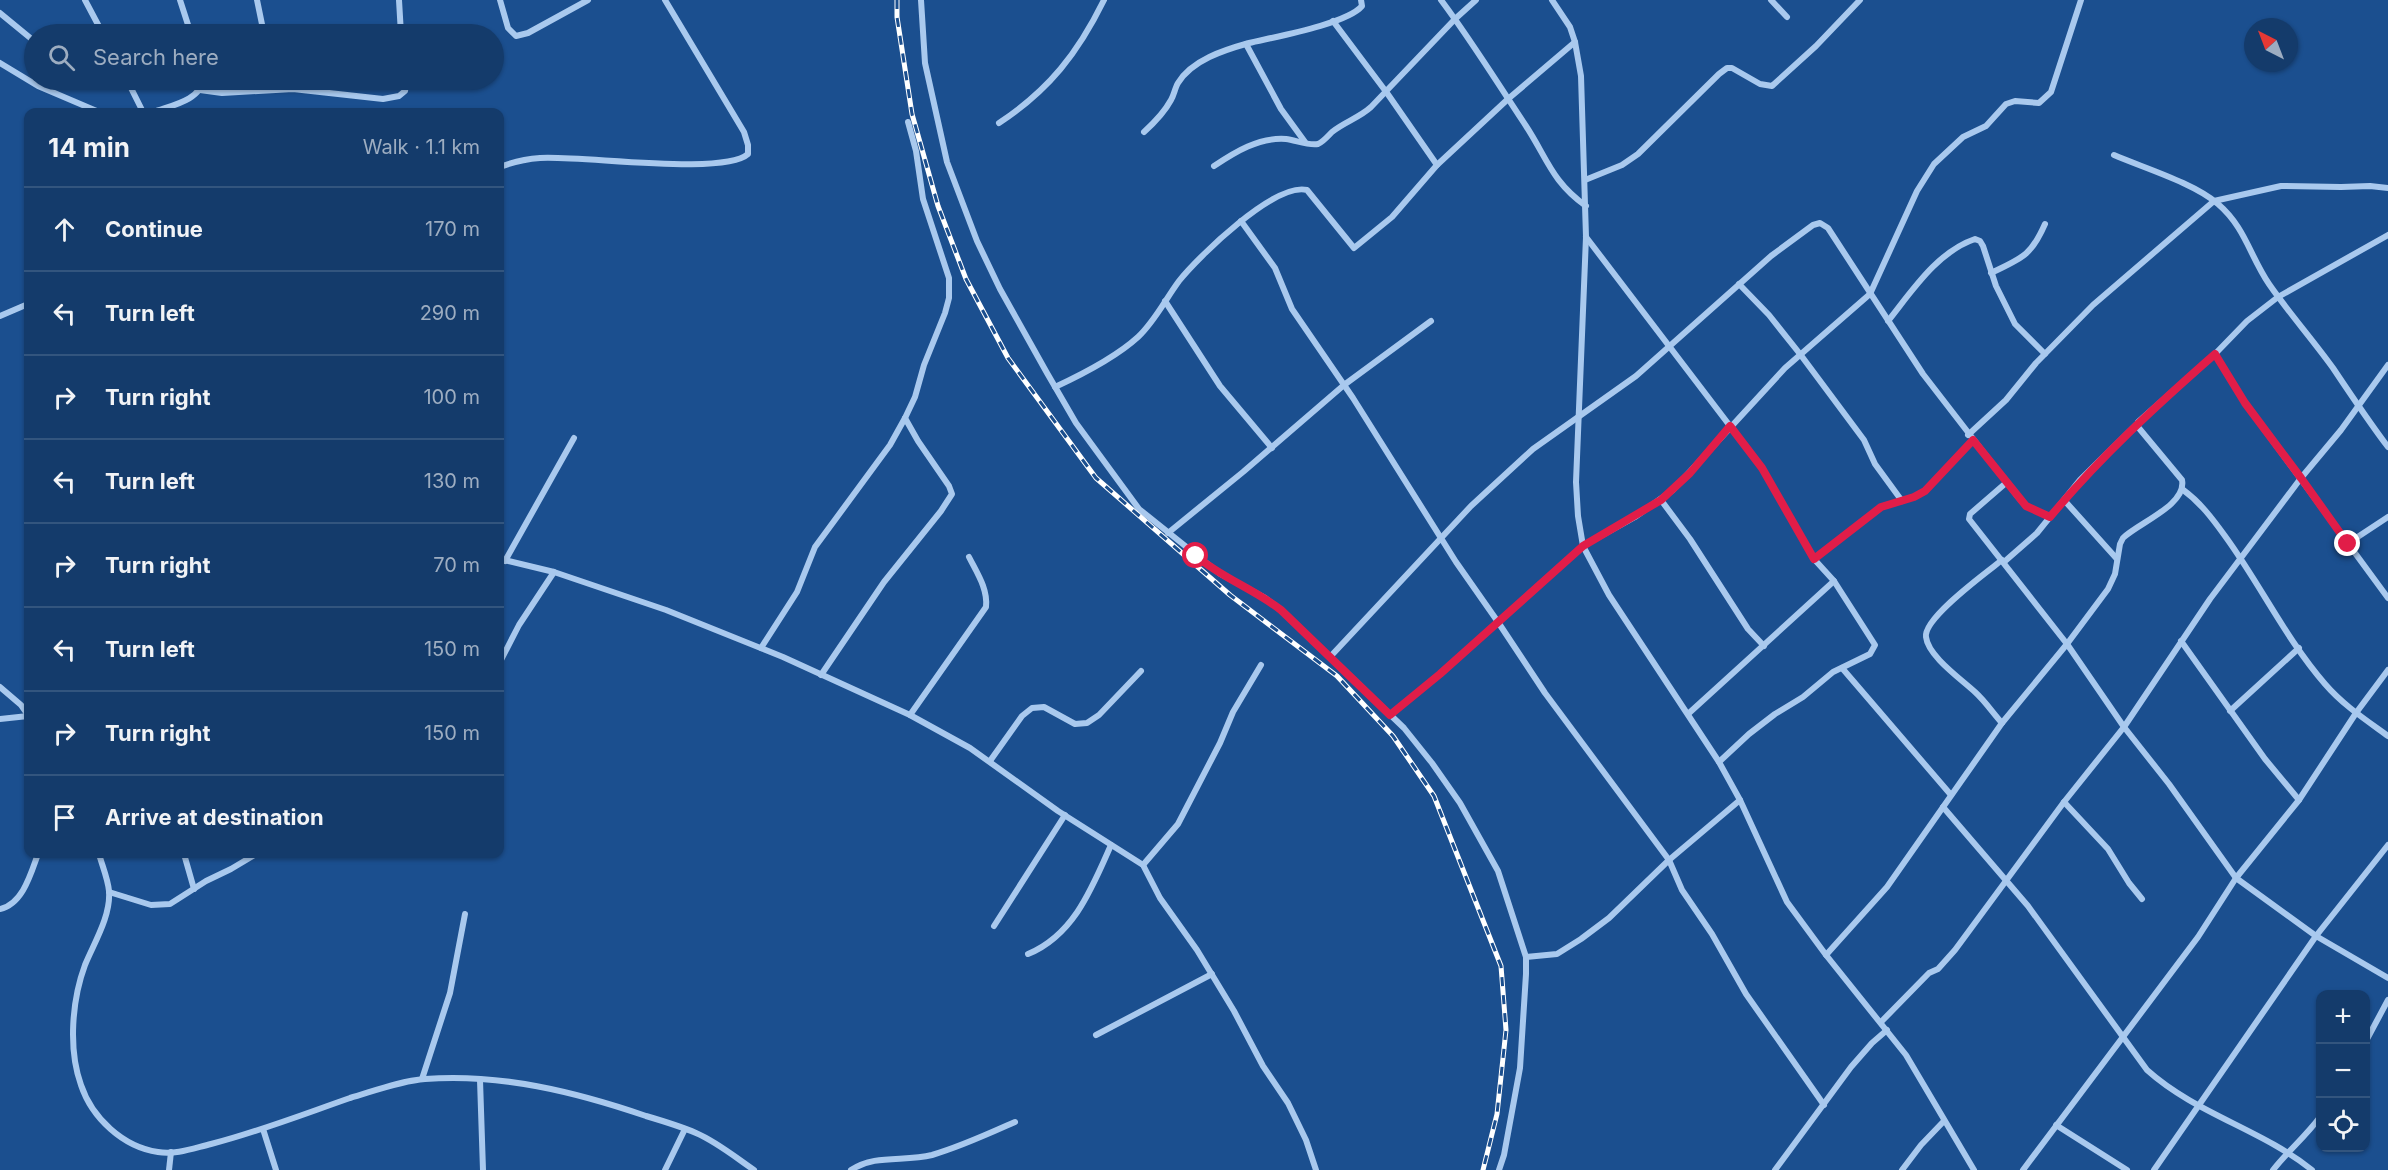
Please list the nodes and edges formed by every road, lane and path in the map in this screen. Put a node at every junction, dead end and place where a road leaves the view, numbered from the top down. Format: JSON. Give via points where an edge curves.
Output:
{"nodes":[{"id":1,"x":85,"y":0,"type":"edge"},
{"id":2,"x":180,"y":0,"type":"edge"},
{"id":3,"x":257,"y":0,"type":"edge"},
{"id":4,"x":399,"y":0,"type":"edge"},
{"id":5,"x":500,"y":0,"type":"edge"},
{"id":6,"x":588,"y":0,"type":"edge"},
{"id":7,"x":665,"y":0,"type":"edge"},
{"id":8,"x":921,"y":0,"type":"edge"},
{"id":9,"x":1104,"y":0,"type":"edge"},
{"id":10,"x":1361,"y":0,"type":"edge"},
{"id":11,"x":1441,"y":0,"type":"edge"},
{"id":12,"x":1476,"y":0,"type":"edge"},
{"id":13,"x":1552,"y":0,"type":"edge"},
{"id":14,"x":1771,"y":0,"type":"edge"},
{"id":15,"x":1860,"y":0,"type":"edge"},
{"id":16,"x":2080,"y":0,"type":"edge"},
{"id":17,"x":0,"y":13,"type":"edge"},
{"id":18,"x":1787,"y":17,"type":"dead end"},
{"id":19,"x":1455,"y":19,"type":"junction"},
{"id":20,"x":1333,"y":21,"type":"junction"},
{"id":21,"x":98,"y":24,"type":"edge"},
{"id":22,"x":188,"y":24,"type":"edge"},
{"id":23,"x":262,"y":24,"type":"edge"},
{"id":24,"x":400,"y":24,"type":"edge"},
{"id":25,"x":24,"y":33,"type":"edge"},
{"id":26,"x":1575,"y":42,"type":"junction"},
{"id":27,"x":1246,"y":44,"type":"junction"},
{"id":28,"x":0,"y":63,"type":"edge"},
{"id":29,"x":24,"y":78,"type":"edge"},
{"id":30,"x":47,"y":90,"type":"edge"},
{"id":31,"x":132,"y":90,"type":"edge"},
{"id":32,"x":200,"y":90,"type":"joint"},
{"id":33,"x":262,"y":90,"type":"edge"},
{"id":34,"x":302,"y":90,"type":"edge"},
{"id":35,"x":405,"y":90,"type":"edge"},
{"id":36,"x":1387,"y":93,"type":"junction"},
{"id":37,"x":1508,"y":99,"type":"junction"},
{"id":38,"x":90,"y":108,"type":"edge"},
{"id":39,"x":141,"y":108,"type":"edge"},
{"id":40,"x":164,"y":108,"type":"edge"},
{"id":41,"x":908,"y":122,"type":"dead end"},
{"id":42,"x":999,"y":123,"type":"dead end"},
{"id":43,"x":1144,"y":132,"type":"dead end"},
{"id":44,"x":1305,"y":142,"type":"junction"},
{"id":45,"x":2114,"y":155,"type":"dead end"},
{"id":46,"x":1437,"y":165,"type":"junction"},
{"id":47,"x":504,"y":166,"type":"edge"},
{"id":48,"x":1214,"y":166,"type":"dead end"},
{"id":49,"x":1585,"y":180,"type":"junction"},
{"id":50,"x":2388,"y":188,"type":"edge"},
{"id":51,"x":2214,"y":201,"type":"junction"},
{"id":52,"x":1586,"y":206,"type":"junction"},
{"id":53,"x":1241,"y":221,"type":"junction"},
{"id":54,"x":2045,"y":224,"type":"dead end"},
{"id":55,"x":2388,"y":235,"type":"edge"},
{"id":56,"x":1586,"y":237,"type":"junction"},
{"id":57,"x":1991,"y":273,"type":"junction"},
{"id":58,"x":1739,"y":284,"type":"junction"},
{"id":59,"x":1870,"y":294,"type":"junction"},
{"id":60,"x":2278,"y":297,"type":"junction"},
{"id":61,"x":1165,"y":301,"type":"junction"},
{"id":62,"x":24,"y":306,"type":"edge"},
{"id":63,"x":0,"y":316,"type":"edge"},
{"id":64,"x":1431,"y":321,"type":"dead end"},
{"id":65,"x":1888,"y":321,"type":"junction"},
{"id":66,"x":1669,"y":346,"type":"junction"},
{"id":67,"x":1800,"y":354,"type":"junction"},
{"id":68,"x":2045,"y":354,"type":"junction"},
{"id":69,"x":2215,"y":354,"type":"junction"},
{"id":70,"x":2388,"y":364,"type":"edge"},
{"id":71,"x":1344,"y":385,"type":"junction"},
{"id":72,"x":1055,"y":387,"type":"junction"},
{"id":73,"x":2358,"y":407,"type":"junction"},
{"id":74,"x":1578,"y":417,"type":"junction"},
{"id":75,"x":905,"y":418,"type":"junction"},
{"id":76,"x":2137,"y":424,"type":"junction"},
{"id":77,"x":1730,"y":426,"type":"junction"},
{"id":78,"x":1971,"y":437,"type":"junction"},
{"id":79,"x":574,"y":438,"type":"dead end"},
{"id":80,"x":2388,"y":447,"type":"edge"},
{"id":81,"x":1272,"y":448,"type":"junction"},
{"id":82,"x":2301,"y":478,"type":"junction"},
{"id":83,"x":2007,"y":482,"type":"junction"},
{"id":84,"x":2182,"y":489,"type":"junction"},
{"id":85,"x":1661,"y":500,"type":"junction"},
{"id":86,"x":2064,"y":500,"type":"junction"},
{"id":87,"x":1902,"y":501,"type":"junction"},
{"id":88,"x":2050,"y":517,"type":"junction"},
{"id":89,"x":2388,"y":517,"type":"edge"},
{"id":90,"x":1168,"y":533,"type":"junction"},
{"id":91,"x":1441,"y":538,"type":"junction"},
{"id":92,"x":2348,"y":544,"type":"junction"},
{"id":93,"x":1583,"y":546,"type":"junction"},
{"id":94,"x":504,"y":557,"type":"edge"},
{"id":95,"x":969,"y":557,"type":"dead end"},
{"id":96,"x":1814,"y":559,"type":"junction"},
{"id":97,"x":2117,"y":559,"type":"junction"},
{"id":98,"x":2242,"y":559,"type":"junction"},
{"id":99,"x":504,"y":560,"type":"edge"},
{"id":100,"x":2003,"y":561,"type":"junction"},
{"id":101,"x":554,"y":572,"type":"junction"},
{"id":102,"x":1834,"y":581,"type":"junction"},
{"id":103,"x":2388,"y":598,"type":"edge"},
{"id":104,"x":1498,"y":622,"type":"junction"},
{"id":105,"x":2181,"y":640,"type":"junction"},
{"id":106,"x":2067,"y":644,"type":"junction"},
{"id":107,"x":1764,"y":646,"type":"junction"},
{"id":108,"x":761,"y":648,"type":"junction"},
{"id":109,"x":2299,"y":648,"type":"junction"},
{"id":110,"x":504,"y":654,"type":"edge"},
{"id":111,"x":1330,"y":657,"type":"junction"},
{"id":112,"x":1261,"y":665,"type":"dead end"},
{"id":113,"x":1842,"y":668,"type":"junction"},
{"id":114,"x":2388,"y":670,"type":"edge"},
{"id":115,"x":1141,"y":671,"type":"dead end"},
{"id":116,"x":821,"y":675,"type":"junction"},
{"id":117,"x":0,"y":687,"type":"edge"},
{"id":118,"x":24,"y":709,"type":"edge"},
{"id":119,"x":2230,"y":711,"type":"junction"},
{"id":120,"x":2356,"y":713,"type":"junction"},
{"id":121,"x":24,"y":714,"type":"edge"},
{"id":122,"x":1688,"y":714,"type":"junction"},
{"id":123,"x":910,"y":715,"type":"junction"},
{"id":124,"x":1390,"y":715,"type":"junction"},
{"id":125,"x":0,"y":719,"type":"edge"},
{"id":126,"x":2002,"y":723,"type":"junction"},
{"id":127,"x":2124,"y":727,"type":"junction"},
{"id":128,"x":2388,"y":736,"type":"edge"},
{"id":129,"x":990,"y":761,"type":"junction"},
{"id":130,"x":1719,"y":762,"type":"junction"},
{"id":131,"x":1951,"y":795,"type":"junction"},
{"id":132,"x":1740,"y":800,"type":"junction"},
{"id":133,"x":2299,"y":800,"type":"junction"},
{"id":134,"x":2064,"y":802,"type":"junction"},
{"id":135,"x":1943,"y":807,"type":"junction"},
{"id":136,"x":1065,"y":815,"type":"junction"},
{"id":137,"x":1110,"y":845,"type":"junction"},
{"id":138,"x":2388,"y":845,"type":"edge"},
{"id":139,"x":36,"y":858,"type":"edge"},
{"id":140,"x":100,"y":858,"type":"edge"},
{"id":141,"x":185,"y":858,"type":"edge"},
{"id":142,"x":249,"y":858,"type":"edge"},
{"id":143,"x":1669,"y":860,"type":"junction"},
{"id":144,"x":1143,"y":865,"type":"junction"},
{"id":145,"x":2236,"y":878,"type":"junction"},
{"id":146,"x":2006,"y":881,"type":"junction"},
{"id":147,"x":194,"y":889,"type":"junction"},
{"id":148,"x":110,"y":892,"type":"junction"},
{"id":149,"x":2142,"y":899,"type":"dead end"},
{"id":150,"x":0,"y":909,"type":"edge"},
{"id":151,"x":465,"y":914,"type":"dead end"},
{"id":152,"x":994,"y":926,"type":"dead end"},
{"id":153,"x":2316,"y":936,"type":"junction"},
{"id":154,"x":1028,"y":954,"type":"dead end"},
{"id":155,"x":1826,"y":955,"type":"junction"},
{"id":156,"x":1526,"y":957,"type":"junction"},
{"id":157,"x":1212,"y":974,"type":"junction"},
{"id":158,"x":2388,"y":978,"type":"edge"},
{"id":159,"x":2388,"y":1000,"type":"edge"},
{"id":160,"x":1881,"y":1022,"type":"junction"},
{"id":161,"x":1887,"y":1030,"type":"junction"},
{"id":162,"x":2370,"y":1034,"type":"edge"},
{"id":163,"x":1096,"y":1035,"type":"dead end"},
{"id":164,"x":2123,"y":1038,"type":"junction"},
{"id":165,"x":422,"y":1079,"type":"junction"},
{"id":166,"x":480,"y":1080,"type":"junction"},
{"id":167,"x":1824,"y":1105,"type":"junction"},
{"id":168,"x":2198,"y":1107,"type":"junction"},
{"id":169,"x":1944,"y":1121,"type":"junction"},
{"id":170,"x":1015,"y":1122,"type":"dead end"},
{"id":171,"x":2316,"y":1122,"type":"edge"},
{"id":172,"x":2056,"y":1125,"type":"junction"},
{"id":173,"x":263,"y":1129,"type":"junction"},
{"id":174,"x":685,"y":1129,"type":"junction"},
{"id":175,"x":171,"y":1152,"type":"junction"},
{"id":176,"x":2287,"y":1152,"type":"junction"},
{"id":177,"x":169,"y":1170,"type":"edge"},
{"id":178,"x":276,"y":1170,"type":"edge"},
{"id":179,"x":483,"y":1170,"type":"edge"},
{"id":180,"x":665,"y":1170,"type":"edge"},
{"id":181,"x":754,"y":1170,"type":"edge"},
{"id":182,"x":850,"y":1170,"type":"edge"},
{"id":183,"x":1316,"y":1170,"type":"edge"},
{"id":184,"x":1499,"y":1170,"type":"edge"},
{"id":185,"x":1775,"y":1170,"type":"edge"},
{"id":186,"x":1902,"y":1170,"type":"edge"},
{"id":187,"x":1974,"y":1170,"type":"edge"},
{"id":188,"x":2023,"y":1170,"type":"edge"},
{"id":189,"x":2127,"y":1170,"type":"edge"},
{"id":190,"x":2154,"y":1170,"type":"edge"},
{"id":191,"x":2273,"y":1170,"type":"edge"},
{"id":192,"x":2312,"y":1170,"type":"edge"}],
"edges":[{"from":1,"to":21,"type":"street"},
{"from":2,"to":22,"type":"street"},
{"from":3,"to":23,"type":"street"},
{"from":4,"to":24,"type":"street"},
{"from":5,"to":6,"type":"street","via":[[508,28],[516,36]]},
{"from":7,"to":47,"type":"street","via":[[744,132],[748,154],[736,162],[696,165],[553,158]]},
{"from":8,"to":72,"type":"street","via":[[925,63],[947,162],[981,250]]},
{"from":9,"to":42,"type":"street","via":[[1059,73]]},
{"from":10,"to":20,"type":"street","via":[[1362,6],[1353,14]]},
{"from":11,"to":19,"type":"street"},
{"from":12,"to":19,"type":"street"},
{"from":13,"to":26,"type":"street"},
{"from":14,"to":18,"type":"street"},
{"from":15,"to":49,"type":"street","via":[[1772,86],[1727,68],[1638,154]]},
{"from":16,"to":59,"type":"street","via":[[2051,92],[2039,103],[2006,104],[1986,126],[1963,136],[1934,164],[1917,191]]},
{"from":17,"to":25,"type":"street"},
{"from":19,"to":36,"type":"street"},
{"from":19,"to":37,"type":"street"},
{"from":20,"to":27,"type":"street"},
{"from":20,"to":36,"type":"street"},
{"from":26,"to":37,"type":"street"},
{"from":26,"to":49,"type":"street","via":[[1581,76]]},
{"from":27,"to":43,"type":"street","via":[[1196,65],[1178,84],[1165,111]]},
{"from":27,"to":44,"type":"street","via":[[1281,109]]},
{"from":28,"to":29,"type":"street"},
{"from":30,"to":38,"type":"street"},
{"from":31,"to":39,"type":"street"},
{"from":32,"to":33,"type":"street"},
{"from":32,"to":40,"type":"street"},
{"from":34,"to":35,"type":"street","via":[[383,99],[399,96]]},
{"from":36,"to":44,"type":"street","via":[[1322,142]]},
{"from":36,"to":46,"type":"street"},
{"from":37,"to":46,"type":"street"},
{"from":37,"to":52,"type":"street","via":[[1562,186]]},
{"from":41,"to":75,"type":"street","via":[[923,199],[950,286],[945,313]]},
{"from":44,"to":48,"type":"street","via":[[1284,138],[1260,142]]},
{"from":45,"to":51,"type":"street"},
{"from":46,"to":53,"type":"street","via":[[1392,217],[1354,248],[1306,190],[1279,196]]},
{"from":49,"to":52,"type":"street"},
{"from":50,"to":51,"type":"street","via":[[2281,186]]},
{"from":51,"to":60,"type":"street","via":[[2241,228]]},
{"from":51,"to":68,"type":"street","via":[[2093,305]]},
{"from":52,"to":56,"type":"street"},
{"from":53,"to":61,"type":"street","via":[[1190,267]]},
{"from":53,"to":71,"type":"street","via":[[1275,268],[1292,309]]},
{"from":54,"to":57,"type":"street","via":[[2026,255]]},
{"from":55,"to":60,"type":"street"},
{"from":56,"to":66,"type":"street"},
{"from":56,"to":74,"type":"street"},
{"from":57,"to":65,"type":"street","via":[[1980,241],[1970,241],[1926,274]]},
{"from":57,"to":68,"type":"street","via":[[2015,324]]},
{"from":58,"to":59,"type":"street","via":[[1793,239],[1821,224],[1828,228]]},
{"from":58,"to":66,"type":"street"},
{"from":58,"to":67,"type":"street"},
{"from":59,"to":65,"type":"street"},
{"from":59,"to":67,"type":"street"},
{"from":60,"to":69,"type":"street","via":[[2247,321]]},
{"from":60,"to":73,"type":"street"},
{"from":61,"to":72,"type":"street","via":[[1136,339]]},
{"from":61,"to":81,"type":"street","via":[[1220,386]]},
{"from":62,"to":63,"type":"street"},
{"from":64,"to":71,"type":"street"},
{"from":65,"to":78,"type":"street"},
{"from":66,"to":74,"type":"street","via":[[1636,376]]},
{"from":66,"to":77,"type":"street"},
{"from":67,"to":77,"type":"street"},
{"from":67,"to":87,"type":"street","via":[[1864,440],[1875,465]]},
{"from":68,"to":78,"type":"street"},
{"from":69,"to":76,"type":"street"},
{"from":69,"to":82,"type":"street","via":[[2245,403]]},
{"from":70,"to":73,"type":"street"},
{"from":71,"to":81,"type":"street"},
{"from":71,"to":91,"type":"street"},
{"from":72,"to":90,"type":"street","via":[[1076,423],[1139,509]]},
{"from":73,"to":80,"type":"street"},
{"from":73,"to":82,"type":"street"},
{"from":74,"to":91,"type":"street","via":[[1533,449]]},
{"from":74,"to":93,"type":"street","via":[[1576,482]]},
{"from":75,"to":108,"type":"street","via":[[890,445],[815,547],[797,592]]},
{"from":75,"to":116,"type":"street","via":[[952,494],[884,582]]},
{"from":76,"to":84,"type":"street","via":[[2182,480]]},
{"from":76,"to":86,"type":"street"},
{"from":77,"to":85,"type":"street"},
{"from":77,"to":96,"type":"street","via":[[1762,468]]},
{"from":78,"to":83,"type":"street"},
{"from":78,"to":87,"type":"street","via":[[1925,491]]},
{"from":79,"to":94,"type":"street"},
{"from":81,"to":90,"type":"street"},
{"from":82,"to":92,"type":"street"},
{"from":82,"to":98,"type":"street"},
{"from":83,"to":88,"type":"street","via":[[2026,506]]},
{"from":83,"to":100,"type":"street","via":[[1969,517]]},
{"from":84,"to":97,"type":"street","via":[[2165,510],[2123,538]]},
{"from":84,"to":98,"type":"street","via":[[2207,511]]},
{"from":85,"to":93,"type":"street"},
{"from":85,"to":107,"type":"street","via":[[1748,629]]},
{"from":86,"to":88,"type":"street"},
{"from":86,"to":97,"type":"street"},
{"from":87,"to":96,"type":"street","via":[[1871,513]]},
{"from":88,"to":100,"type":"street"},
{"from":89,"to":92,"type":"street"},
{"from":90,"to":111,"type":"street","via":[[1219,573],[1272,603]]},
{"from":91,"to":104,"type":"street"},
{"from":91,"to":111,"type":"street"},
{"from":92,"to":103,"type":"street"},
{"from":93,"to":104,"type":"street"},
{"from":93,"to":122,"type":"street","via":[[1609,595]]},
{"from":95,"to":123,"type":"street","via":[[983,585],[986,607]]},
{"from":96,"to":102,"type":"street"},
{"from":97,"to":106,"type":"street","via":[[2108,589]]},
{"from":98,"to":105,"type":"street"},
{"from":98,"to":109,"type":"street"},
{"from":99,"to":101,"type":"street"},
{"from":100,"to":106,"type":"street"},
{"from":100,"to":126,"type":"street","via":[[1974,581],[1935,618],[1925,635],[1947,668]]},
{"from":101,"to":108,"type":"street","via":[[657,606]]},
{"from":101,"to":110,"type":"street"},
{"from":102,"to":107,"type":"street"},
{"from":102,"to":113,"type":"street","via":[[1875,645],[1870,654]]},
{"from":104,"to":124,"type":"street"},
{"from":104,"to":143,"type":"street","via":[[1545,693]]},
{"from":105,"to":119,"type":"street"},
{"from":105,"to":127,"type":"street"},
{"from":106,"to":126,"type":"street"},
{"from":106,"to":127,"type":"street"},
{"from":107,"to":122,"type":"street"},
{"from":108,"to":116,"type":"street"},
{"from":109,"to":119,"type":"street"},
{"from":109,"to":120,"type":"street","via":[[2324,683]]},
{"from":111,"to":124,"type":"street"},
{"from":112,"to":144,"type":"street","via":[[1233,712],[1178,824]]},
{"from":113,"to":130,"type":"street","via":[[1749,734]]},
{"from":113,"to":131,"type":"street"},
{"from":114,"to":120,"type":"street"},
{"from":115,"to":129,"type":"street","via":[[1088,723],[1075,724],[1044,707],[1032,708]]},
{"from":116,"to":123,"type":"street"},
{"from":117,"to":118,"type":"street"},
{"from":119,"to":133,"type":"street"},
{"from":120,"to":128,"type":"street"},
{"from":120,"to":133,"type":"street"},
{"from":121,"to":125,"type":"street"},
{"from":122,"to":130,"type":"street"},
{"from":123,"to":129,"type":"street"},
{"from":124,"to":156,"type":"street","via":[[1432,763],[1478,834],[1498,871]]},
{"from":126,"to":131,"type":"street"},
{"from":127,"to":134,"type":"street"},
{"from":127,"to":145,"type":"street"},
{"from":129,"to":136,"type":"street"},
{"from":130,"to":132,"type":"street"},
{"from":131,"to":135,"type":"street"},
{"from":132,"to":143,"type":"street"},
{"from":132,"to":155,"type":"street","via":[[1787,902]]},
{"from":133,"to":145,"type":"street"},
{"from":134,"to":146,"type":"street"},
{"from":134,"to":149,"type":"street","via":[[2108,849]]},
{"from":135,"to":146,"type":"street"},
{"from":135,"to":155,"type":"street","via":[[1887,887]]},
{"from":136,"to":137,"type":"street"},
{"from":136,"to":152,"type":"street"},
{"from":137,"to":144,"type":"street"},
{"from":137,"to":154,"type":"street","via":[[1083,905],[1058,936]]},
{"from":138,"to":153,"type":"street"},
{"from":139,"to":150,"type":"street","via":[[23,891]]},
{"from":140,"to":148,"type":"street"},
{"from":141,"to":147,"type":"street"},
{"from":142,"to":147,"type":"street"},
{"from":143,"to":156,"type":"street","via":[[1609,918],[1568,948],[1557,954]]},
{"from":143,"to":167,"type":"street","via":[[1682,890],[1746,994]]},
{"from":144,"to":157,"type":"street","via":[[1160,898]]},
{"from":145,"to":153,"type":"street"},
{"from":145,"to":164,"type":"street"},
{"from":146,"to":160,"type":"street","via":[[1955,950]]},
{"from":146,"to":164,"type":"street"},
{"from":147,"to":148,"type":"street","via":[[161,906]]},
{"from":148,"to":175,"type":"street","via":[[76,1001],[77,1071],[91,1108],[108,1127],[142,1148]]},
{"from":151,"to":165,"type":"street","via":[[450,993]]},
{"from":153,"to":158,"type":"street"},
{"from":153,"to":168,"type":"street"},
{"from":155,"to":160,"type":"street"},
{"from":156,"to":184,"type":"street","via":[[1520,1068]]},
{"from":157,"to":163,"type":"street"},
{"from":157,"to":183,"type":"street","via":[[1288,1103]]},
{"from":159,"to":162,"type":"street"},
{"from":160,"to":161,"type":"street"},
{"from":161,"to":167,"type":"street","via":[[1851,1067]]},
{"from":161,"to":169,"type":"street"},
{"from":164,"to":168,"type":"street","via":[[2147,1070]]},
{"from":164,"to":172,"type":"street"},
{"from":165,"to":166,"type":"street"},
{"from":165,"to":173,"type":"street","via":[[388,1086]]},
{"from":166,"to":174,"type":"street","via":[[556,1090]]},
{"from":166,"to":179,"type":"street"},
{"from":167,"to":185,"type":"street"},
{"from":168,"to":176,"type":"street"},
{"from":168,"to":190,"type":"street"},
{"from":169,"to":186,"type":"street"},
{"from":169,"to":187,"type":"street"},
{"from":170,"to":182,"type":"street","via":[[931,1155],[874,1160]]},
{"from":171,"to":176,"type":"street"},
{"from":172,"to":188,"type":"street"},
{"from":172,"to":189,"type":"street"},
{"from":173,"to":175,"type":"street"},
{"from":173,"to":178,"type":"street"},
{"from":174,"to":180,"type":"street"},
{"from":174,"to":181,"type":"street","via":[[718,1145]]},
{"from":175,"to":177,"type":"street"},
{"from":176,"to":191,"type":"street"},
{"from":176,"to":192,"type":"street"}]}
